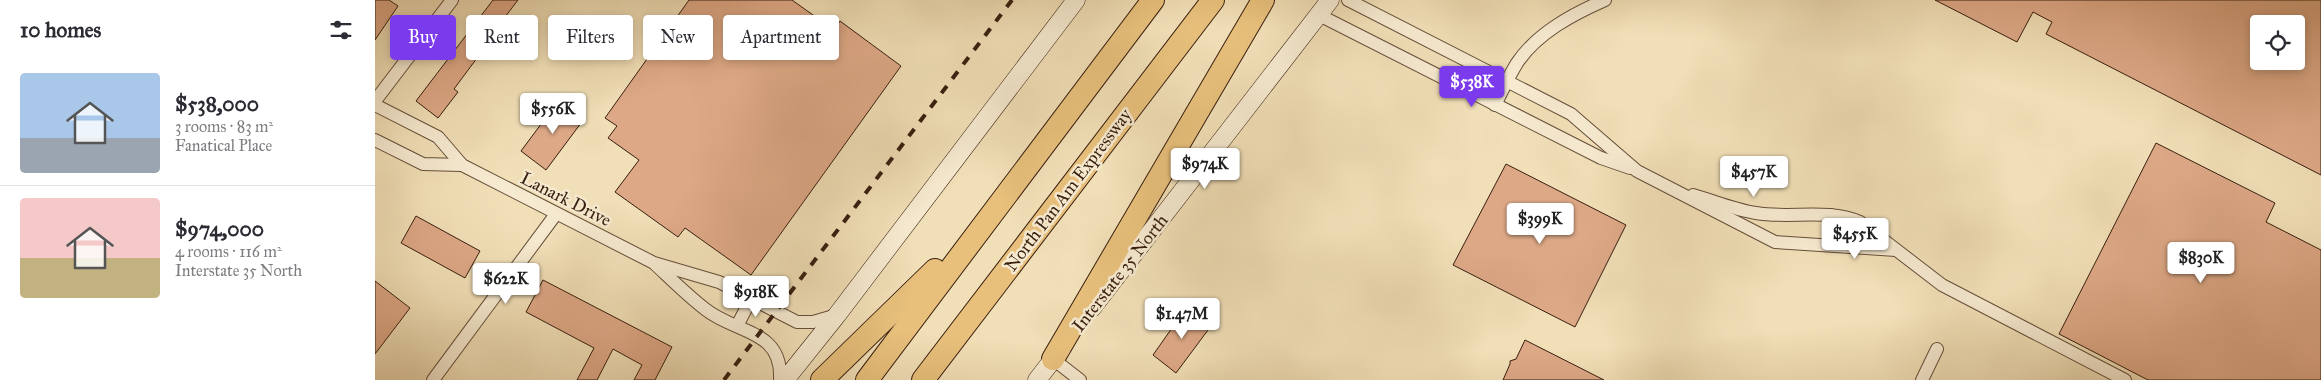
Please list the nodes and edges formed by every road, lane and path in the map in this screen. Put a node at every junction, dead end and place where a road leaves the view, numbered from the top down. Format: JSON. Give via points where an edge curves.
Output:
{"nodes":[{"id":1,"x":452,"y":0,"type":"edge"},
{"id":2,"x":1076,"y":0,"type":"edge"},
{"id":3,"x":1153,"y":0,"type":"edge"},
{"id":4,"x":1213,"y":0,"type":"edge"},
{"id":5,"x":1263,"y":0,"type":"edge"},
{"id":6,"x":1330,"y":0,"type":"edge"},
{"id":7,"x":1347,"y":0,"type":"edge"},
{"id":8,"x":1605,"y":0,"type":"edge"},
{"id":9,"x":1319,"y":15,"type":"junction"},
{"id":10,"x":1507,"y":82,"type":"junction"},
{"id":11,"x":375,"y":101,"type":"edge"},
{"id":12,"x":1495,"y":104,"type":"junction"},
{"id":13,"x":375,"y":105,"type":"edge"},
{"id":14,"x":375,"y":140,"type":"edge"},
{"id":15,"x":462,"y":165,"type":"junction"},
{"id":16,"x":1637,"y":171,"type":"junction"},
{"id":17,"x":1665,"y":186,"type":"junction"},
{"id":18,"x":1001,"y":203,"type":"junction"},
{"id":19,"x":556,"y":214,"type":"junction"},
{"id":20,"x":1831,"y":214,"type":"junction"},
{"id":21,"x":1829,"y":245,"type":"junction"},
{"id":22,"x":1896,"y":250,"type":"junction"},
{"id":23,"x":654,"y":264,"type":"junction"},
{"id":24,"x":751,"y":298,"type":"junction"},
{"id":25,"x":837,"y":315,"type":"junction"},
{"id":26,"x":737,"y":326,"type":"junction"},
{"id":27,"x":1937,"y":349,"type":"dead end"},
{"id":28,"x":1053,"y":359,"type":"junction"},
{"id":29,"x":433,"y":380,"type":"edge"},
{"id":30,"x":780,"y":380,"type":"edge"},
{"id":31,"x":785,"y":380,"type":"edge"},
{"id":32,"x":822,"y":380,"type":"edge"},
{"id":33,"x":867,"y":380,"type":"edge"},
{"id":34,"x":923,"y":380,"type":"edge"},
{"id":35,"x":1037,"y":380,"type":"edge"},
{"id":36,"x":1080,"y":380,"type":"edge"},
{"id":37,"x":1922,"y":380,"type":"edge"},
{"id":38,"x":2125,"y":380,"type":"edge"}],
"edges":[{"from":1,"to":11,"type":"street"},
{"from":2,"to":25,"type":"main road"},
{"from":3,"to":18,"type":"highway"},
{"from":4,"to":34,"type":"highway","name":"North Pan Am Expressway"},
{"from":5,"to":28,"type":"highway"},
{"from":6,"to":9,"type":"main road","name":"Interstate 35 North"},
{"from":7,"to":10,"type":"street"},
{"from":8,"to":10,"type":"street","via":[[1545,34],[1519,62]]},
{"from":9,"to":12,"type":"street"},
{"from":9,"to":28,"type":"main road","name":"Interstate 35 North"},
{"from":10,"to":12,"type":"street"},
{"from":10,"to":16,"type":"street","via":[[1571,114]]},
{"from":12,"to":16,"type":"street","via":[[1601,158]]},
{"from":13,"to":15,"type":"street","name":"Lanark Drive","via":[[438,137]]},
{"from":14,"to":15,"type":"street","name":"Lanark Drive","via":[[423,164]]},
{"from":15,"to":19,"type":"street","name":"Lanark Drive"},
{"from":16,"to":17,"type":"street"},
{"from":17,"to":20,"type":"street","via":[[1757,213]]},
{"from":17,"to":21,"type":"street","via":[[1775,242]]},
{"from":18,"to":32,"type":"highway"},
{"from":18,"to":33,"type":"highway"},
{"from":19,"to":23,"type":"street","name":"Lanark Drive"},
{"from":19,"to":29,"type":"street"},
{"from":20,"to":21,"type":"street"},
{"from":20,"to":22,"type":"street","via":[[1860,222]]},
{"from":21,"to":22,"type":"street"},
{"from":22,"to":38,"type":"street","via":[[1967,300]]},
{"from":23,"to":24,"type":"street","name":"Lanark Drive","via":[[719,282]]},
{"from":23,"to":26,"type":"street","name":"Lanark Drive","via":[[707,310]]},
{"from":24,"to":25,"type":"street","name":"Lanark Drive","via":[[797,322],[813,322]]},
{"from":24,"to":26,"type":"street"},
{"from":25,"to":31,"type":"main road"},
{"from":26,"to":30,"type":"street","name":"Lanark Drive","via":[[768,342],[773,348],[781,366]]},
{"from":27,"to":37,"type":"street"},
{"from":28,"to":35,"type":"main road","name":"Interstate 35 North"},
{"from":28,"to":36,"type":"street"}]}
